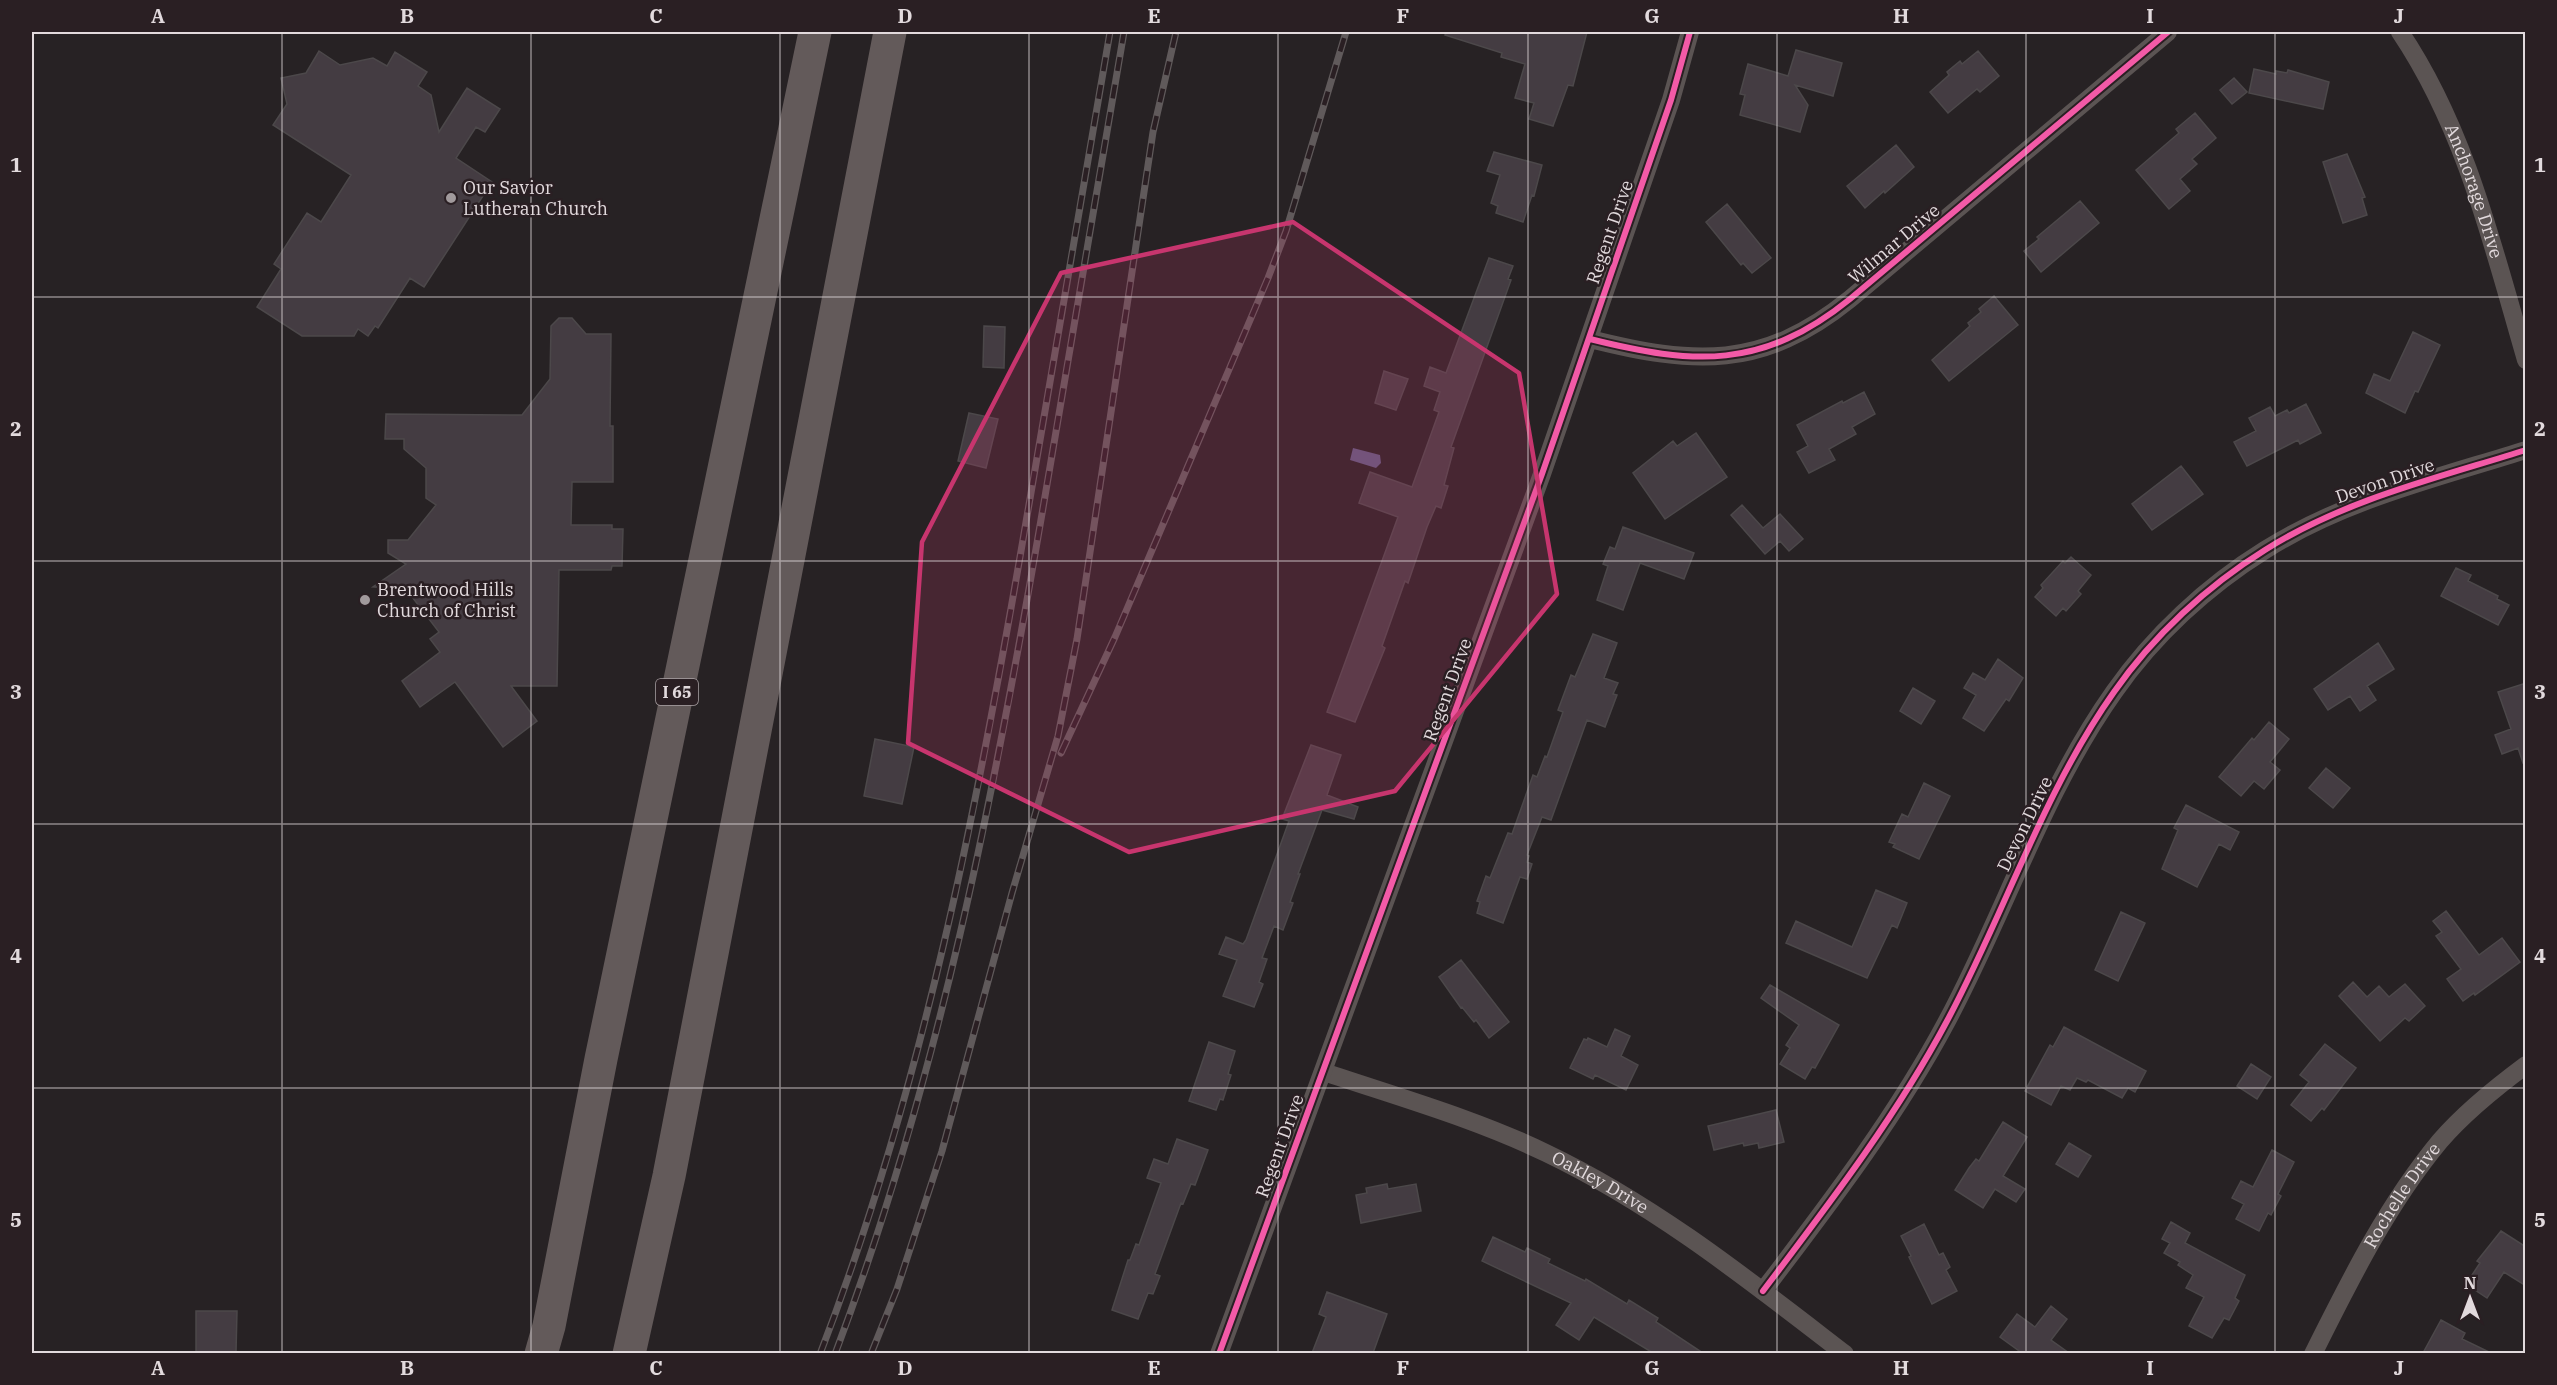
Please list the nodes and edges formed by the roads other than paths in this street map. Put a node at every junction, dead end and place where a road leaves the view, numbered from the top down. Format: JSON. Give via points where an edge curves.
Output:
{"nodes":[{"id":1,"x":815,"y":32,"type":"edge"},
{"id":2,"x":890,"y":32,"type":"edge"},
{"id":3,"x":1690,"y":32,"type":"edge"},
{"id":4,"x":2168,"y":32,"type":"edge"},
{"id":5,"x":2400,"y":32,"type":"edge"},
{"id":6,"x":1590,"y":339,"type":"junction"},
{"id":7,"x":2526,"y":360,"type":"edge"},
{"id":8,"x":2526,"y":450,"type":"edge"},
{"id":9,"x":2526,"y":1065,"type":"edge"},
{"id":10,"x":1324,"y":1072,"type":"junction"},
{"id":11,"x":1763,"y":1291,"type":"junction"},
{"id":12,"x":541,"y":1353,"type":"edge"},
{"id":13,"x":629,"y":1353,"type":"edge"},
{"id":14,"x":1219,"y":1353,"type":"edge"},
{"id":15,"x":1845,"y":1353,"type":"edge"},
{"id":16,"x":2313,"y":1353,"type":"edge"}],
"edges":[{"from":1,"to":12,"type":"highway","number":"I 65"},
{"from":2,"to":13,"type":"highway","via":[[684,1101]]},
{"from":3,"to":6,"type":"street","name":"Regent Drive"},
{"from":4,"to":6,"type":"street","name":"Wilmar Drive","via":[[1860,292],[1804,331],[1755,351],[1698,358],[1652,353]]},
{"from":5,"to":7,"type":"street","name":"Anchorage Drive","via":[[2429,79],[2453,130],[2477,194]]},
{"from":6,"to":10,"type":"street","name":"Regent Drive"},
{"from":8,"to":11,"type":"street","name":"Devon Drive","via":[[2375,498],[2286,537],[2204,596],[2141,657],[2107,702],[2062,780],[1962,991],[1911,1085]]},
{"from":9,"to":16,"type":"street","name":"Rochelle Drive","via":[[2474,1106],[2419,1168],[2377,1232]]},
{"from":10,"to":11,"type":"street","name":"Oakley Drive","via":[[1545,1152],[1640,1205]]},
{"from":10,"to":14,"type":"street","name":"Regent Drive"},
{"from":11,"to":15,"type":"street","name":"Oakley Drive"}]}
